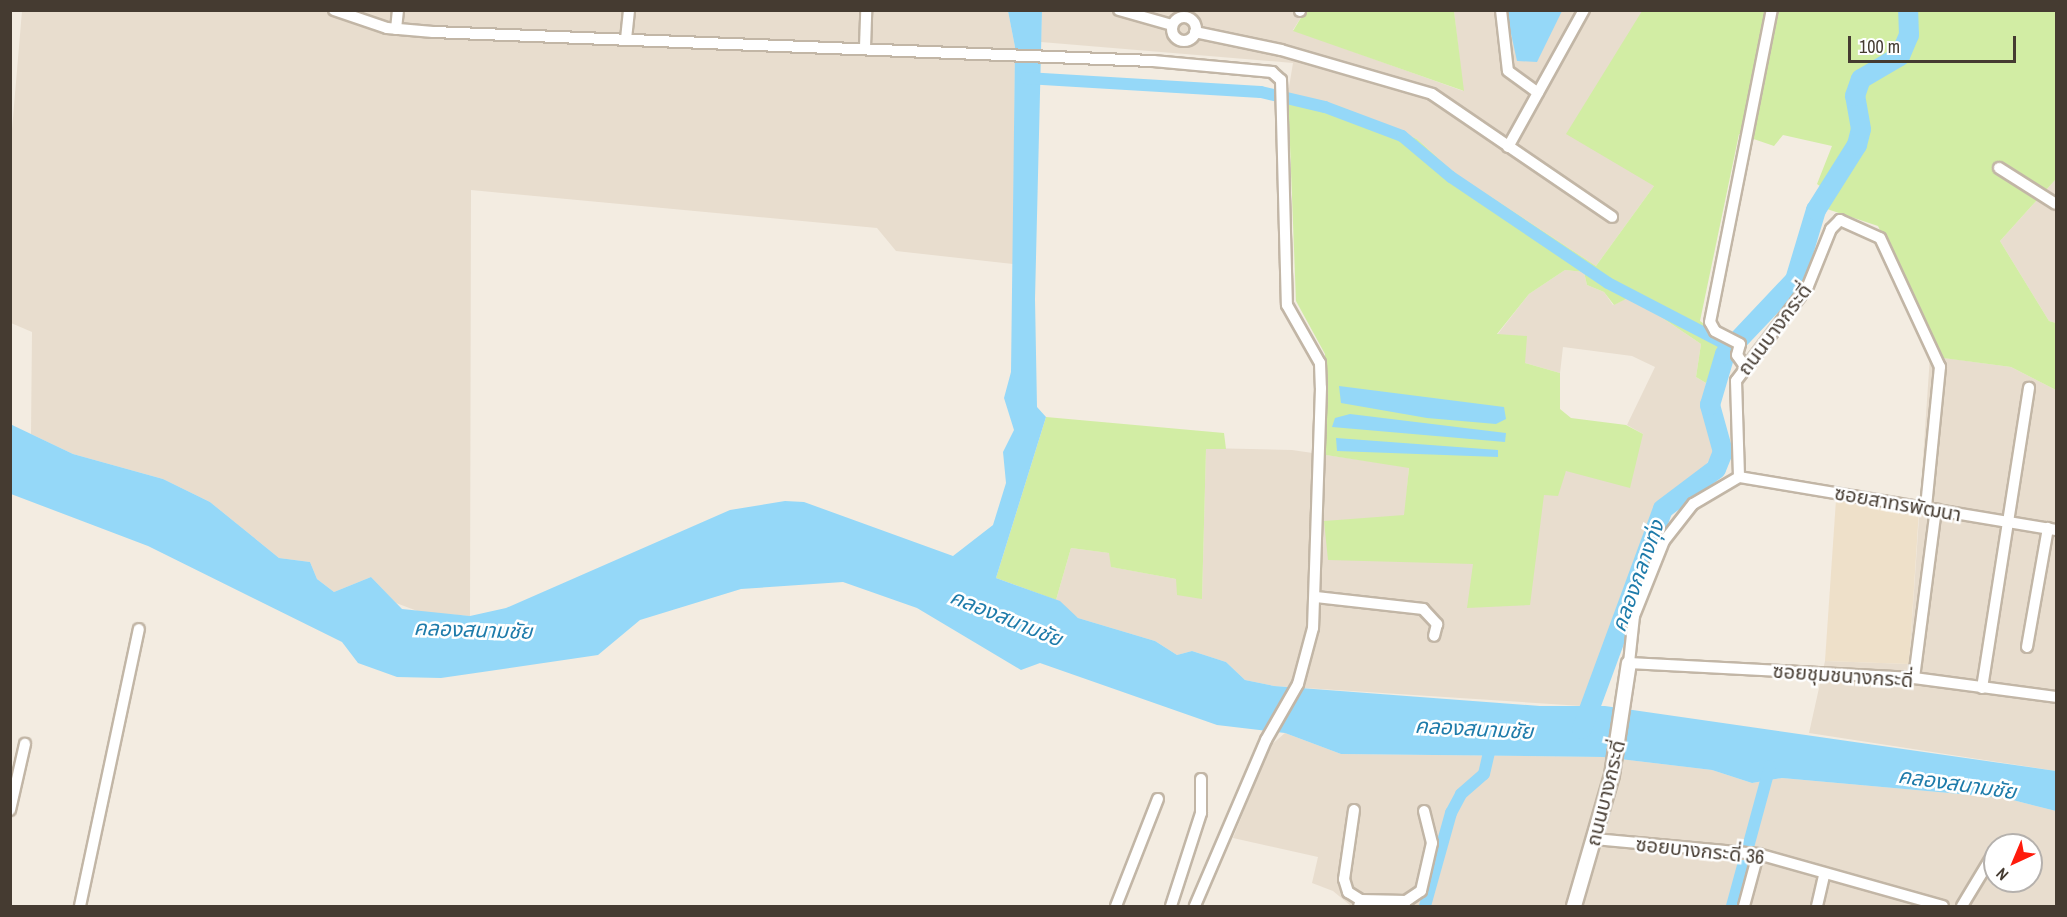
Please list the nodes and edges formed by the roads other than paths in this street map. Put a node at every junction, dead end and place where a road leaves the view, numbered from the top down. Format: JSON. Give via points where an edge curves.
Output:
{"nodes":[{"id":1,"x":334,"y":10,"type":"edge"},
{"id":2,"x":398,"y":10,"type":"edge"},
{"id":3,"x":630,"y":10,"type":"edge"},
{"id":4,"x":866,"y":10,"type":"edge"},
{"id":5,"x":1119,"y":10,"type":"edge"},
{"id":6,"x":1501,"y":10,"type":"edge"},
{"id":7,"x":1584,"y":10,"type":"edge"},
{"id":8,"x":1772,"y":10,"type":"edge"},
{"id":9,"x":1190,"y":14,"type":"edge"},
{"id":10,"x":1172,"y":26,"type":"junction"},
{"id":11,"x":396,"y":29,"type":"junction"},
{"id":12,"x":1196,"y":32,"type":"junction"},
{"id":13,"x":626,"y":39,"type":"junction"},
{"id":14,"x":865,"y":47,"type":"junction"},
{"id":15,"x":1538,"y":93,"type":"junction"},
{"id":16,"x":1508,"y":147,"type":"junction"},
{"id":17,"x":1999,"y":168,"type":"dead end"},
{"id":18,"x":2056,"y":204,"type":"edge"},
{"id":19,"x":1612,"y":217,"type":"dead end"},
{"id":20,"x":1744,"y":365,"type":"junction"},
{"id":21,"x":2029,"y":388,"type":"dead end"},
{"id":22,"x":1739,"y":477,"type":"junction"},
{"id":23,"x":1931,"y":508,"type":"junction"},
{"id":24,"x":2006,"y":523,"type":"junction"},
{"id":25,"x":2052,"y":529,"type":"edge"},
{"id":26,"x":1316,"y":597,"type":"junction"},
{"id":27,"x":139,"y":629,"type":"dead end"},
{"id":28,"x":1434,"y":636,"type":"dead end"},
{"id":29,"x":2027,"y":647,"type":"dead end"},
{"id":30,"x":1629,"y":663,"type":"junction"},
{"id":31,"x":1914,"y":678,"type":"junction"},
{"id":32,"x":1982,"y":688,"type":"junction"},
{"id":33,"x":2056,"y":697,"type":"edge"},
{"id":34,"x":25,"y":744,"type":"dead end"},
{"id":35,"x":1201,"y":778,"type":"dead end"},
{"id":36,"x":1158,"y":799,"type":"dead end"},
{"id":37,"x":10,"y":810,"type":"edge"},
{"id":38,"x":1354,"y":810,"type":"dead end"},
{"id":39,"x":1424,"y":811,"type":"dead end"},
{"id":40,"x":1594,"y":839,"type":"junction"},
{"id":41,"x":1756,"y":854,"type":"junction"},
{"id":42,"x":1983,"y":871,"type":"edge"},
{"id":43,"x":1824,"y":875,"type":"junction"},
{"id":44,"x":1360,"y":903,"type":"edge"},
{"id":45,"x":80,"y":906,"type":"edge"},
{"id":46,"x":1116,"y":906,"type":"edge"},
{"id":47,"x":1171,"y":906,"type":"edge"},
{"id":48,"x":1195,"y":906,"type":"edge"},
{"id":49,"x":1574,"y":906,"type":"edge"},
{"id":50,"x":1744,"y":906,"type":"edge"},
{"id":51,"x":1817,"y":906,"type":"edge"},
{"id":52,"x":1944,"y":906,"type":"edge"},
{"id":53,"x":1962,"y":906,"type":"edge"}],
"edges":[{"from":1,"to":11,"type":"street"},
{"from":2,"to":11,"type":"street"},
{"from":3,"to":13,"type":"street"},
{"from":4,"to":14,"type":"street"},
{"from":5,"to":10,"type":"street"},
{"from":6,"to":15,"type":"street","via":[[1508,72]]},
{"from":7,"to":15,"type":"street"},
{"from":8,"to":20,"type":"street","via":[[1710,322],[1735,342]]},
{"from":9,"to":10,"type":"street"},
{"from":9,"to":12,"type":"street"},
{"from":10,"to":12,"type":"street","via":[[1180,41]]},
{"from":11,"to":13,"type":"street"},
{"from":12,"to":16,"type":"street","via":[[1281,50],[1432,94],[1467,113]]},
{"from":13,"to":14,"type":"street"},
{"from":14,"to":26,"type":"street","via":[[1272,72],[1283,86],[1287,305],[1320,363]]},
{"from":15,"to":16,"type":"street"},
{"from":16,"to":19,"type":"street"},
{"from":17,"to":18,"type":"street"},
{"from":20,"to":22,"type":"street","name":"ถนนบางกระดี่","via":[[1733,399]]},
{"from":20,"to":23,"type":"street","name":"ถนนบางกระดี่","via":[[1811,280],[1835,222],[1848,220],[1872,231],[1940,367]]},
{"from":21,"to":24,"type":"street"},
{"from":22,"to":23,"type":"street","name":"ซอยสาทรพัฒนา"},
{"from":22,"to":30,"type":"street","name":"ถนนบางกระดี่","via":[[1693,504],[1664,541],[1634,615]]},
{"from":23,"to":24,"type":"street","name":"ซอยสาทรพัฒนา"},
{"from":23,"to":31,"type":"street"},
{"from":24,"to":25,"type":"street","name":"ซอยสาทรพัฒนา"},
{"from":24,"to":32,"type":"street"},
{"from":25,"to":29,"type":"street"},
{"from":26,"to":28,"type":"street","via":[[1423,609],[1437,624]]},
{"from":26,"to":48,"type":"street","via":[[1298,684],[1266,740]]},
{"from":27,"to":45,"type":"street"},
{"from":30,"to":31,"type":"street","name":"ซอยชุมชนางกระดี่"},
{"from":30,"to":40,"type":"street","name":"ถนนบางกระดี่","via":[[1612,775]]},
{"from":31,"to":32,"type":"street","name":"ซอยชุมชนางกระดี่"},
{"from":32,"to":33,"type":"street","name":"ซอยชุมชนางกระดี่"},
{"from":34,"to":37,"type":"street"},
{"from":35,"to":47,"type":"street","via":[[1201,813]]},
{"from":36,"to":46,"type":"street"},
{"from":38,"to":44,"type":"street","via":[[1344,879],[1348,892]]},
{"from":39,"to":44,"type":"street","via":[[1432,843],[1420,891],[1406,901]]},
{"from":40,"to":41,"type":"street","name":"ซอยบางกระดี่ 36"},
{"from":40,"to":49,"type":"street","name":"ถนนบางกระดี่"},
{"from":41,"to":43,"type":"street","name":"ซอยบางกระดี่ 36"},
{"from":41,"to":50,"type":"street"},
{"from":42,"to":53,"type":"street"},
{"from":43,"to":51,"type":"street"},
{"from":43,"to":52,"type":"street","name":"ซอยบางกระดี่ 36"}]}
